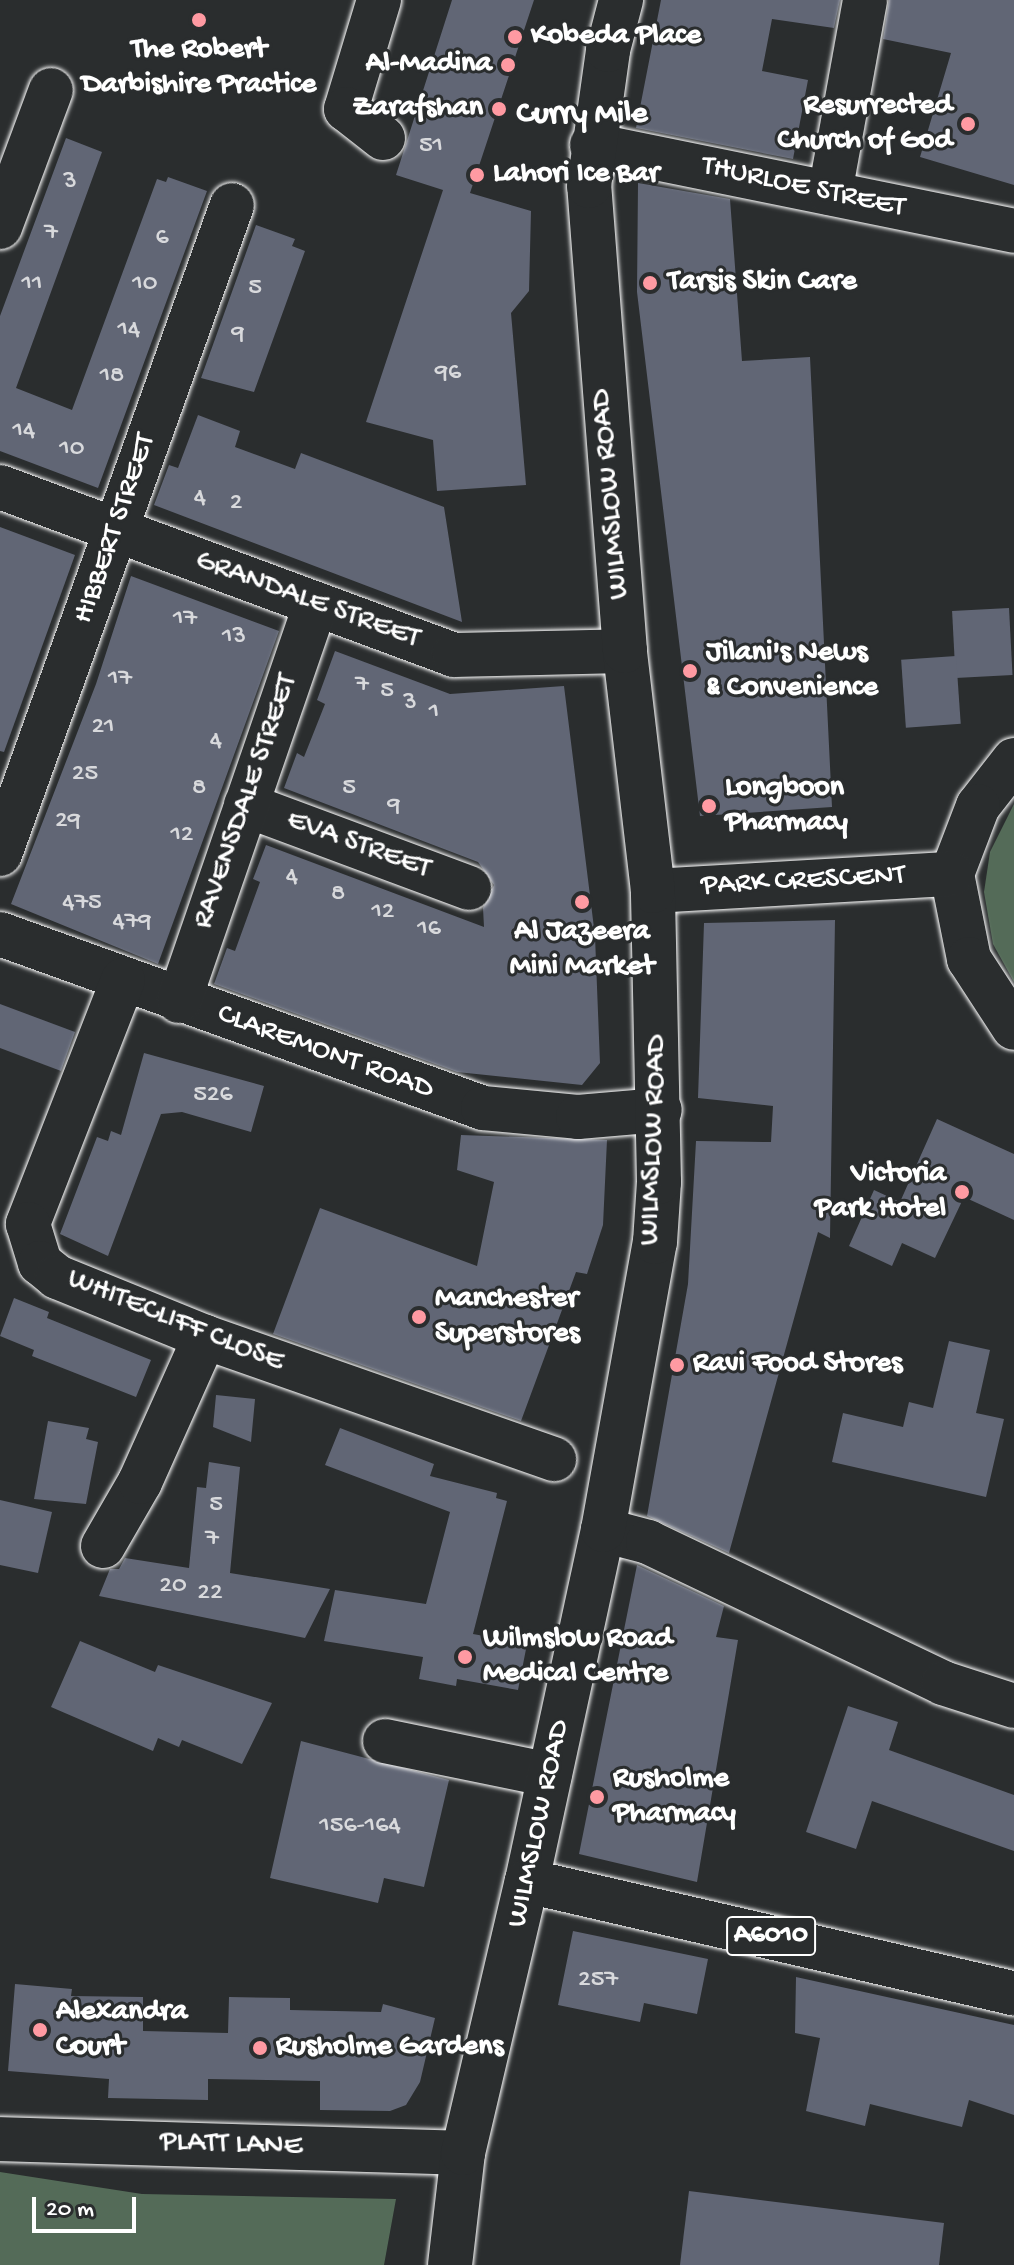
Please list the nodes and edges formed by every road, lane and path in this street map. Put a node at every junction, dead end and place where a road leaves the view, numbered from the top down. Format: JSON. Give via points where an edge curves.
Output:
{"nodes":[{"id":1,"x":379,"y":0,"type":"edge"},
{"id":2,"x":621,"y":0,"type":"edge"},
{"id":3,"x":865,"y":0,"type":"edge"},
{"id":4,"x":51,"y":90,"type":"dead end"},
{"id":5,"x":383,"y":138,"type":"dead end"},
{"id":6,"x":592,"y":145,"type":"junction"},
{"id":7,"x":830,"y":193,"type":"junction"},
{"id":8,"x":232,"y":205,"type":"dead end"},
{"id":9,"x":0,"y":227,"type":"edge"},
{"id":10,"x":1014,"y":231,"type":"edge"},
{"id":11,"x":0,"y":487,"type":"edge"},
{"id":12,"x":115,"y":529,"type":"junction"},
{"id":13,"x":316,"y":604,"type":"junction"},
{"id":14,"x":625,"y":651,"type":"junction"},
{"id":15,"x":1014,"y":760,"type":"edge"},
{"id":16,"x":246,"y":805,"type":"junction"},
{"id":17,"x":0,"y":854,"type":"edge"},
{"id":18,"x":952,"y":874,"type":"junction"},
{"id":19,"x":469,"y":888,"type":"dead end"},
{"id":20,"x":653,"y":891,"type":"junction"},
{"id":21,"x":0,"y":934,"type":"edge"},
{"id":22,"x":123,"y":980,"type":"junction"},
{"id":23,"x":179,"y":1001,"type":"junction"},
{"id":24,"x":1014,"y":1028,"type":"edge"},
{"id":25,"x":660,"y":1110,"type":"junction"},
{"id":26,"x":205,"y":1337,"type":"junction"},
{"id":27,"x":554,"y":1459,"type":"dead end"},
{"id":28,"x":603,"y":1530,"type":"junction"},
{"id":29,"x":103,"y":1546,"type":"dead end"},
{"id":30,"x":1014,"y":1706,"type":"edge"},
{"id":31,"x":385,"y":1741,"type":"dead end"},
{"id":32,"x":550,"y":1775,"type":"junction"},
{"id":33,"x":527,"y":1881,"type":"junction"},
{"id":34,"x":1014,"y":1993,"type":"edge"},
{"id":35,"x":0,"y":2139,"type":"edge"},
{"id":36,"x":463,"y":2153,"type":"junction"},
{"id":37,"x":450,"y":2265,"type":"edge"}],
"edges":[{"from":1,"to":5,"type":"main road","via":[[346,109]]},
{"from":2,"to":6,"type":"main road","name":"WILMSLOW ROAD"},
{"from":3,"to":7,"type":"main road"},
{"from":4,"to":9,"type":"main road"},
{"from":6,"to":7,"type":"main road","name":"THURLOE STREET"},
{"from":6,"to":14,"type":"main road","name":"WILMSLOW ROAD","via":[[590,219]]},
{"from":7,"to":10,"type":"main road","name":"THURLOE STREET"},
{"from":8,"to":12,"type":"main road","name":"HIBBERT STREET"},
{"from":11,"to":12,"type":"main road","name":"GRANDALE STREET"},
{"from":12,"to":13,"type":"main road","name":"GRANDALE STREET"},
{"from":12,"to":17,"type":"main road","name":"HIBBERT STREET"},
{"from":13,"to":14,"type":"main road","name":"GRANDALE STREET","via":[[454,655]]},
{"from":13,"to":16,"type":"main road","name":"RAVENSDALE STREET"},
{"from":14,"to":20,"type":"main road","name":"WILMSLOW ROAD"},
{"from":15,"to":18,"type":"main road","via":[[978,806]]},
{"from":16,"to":19,"type":"main road","name":"EVA STREET"},
{"from":16,"to":23,"type":"main road","name":"RAVENSDALE STREET"},
{"from":18,"to":20,"type":"main road","name":"PARK CRESCENT"},
{"from":18,"to":24,"type":"main road","via":[[969,959]]},
{"from":20,"to":25,"type":"main road","name":"WILMSLOW ROAD"},
{"from":21,"to":22,"type":"main road","name":"CLAREMONT ROAD"},
{"from":22,"to":23,"type":"main road","name":"CLAREMONT ROAD"},
{"from":22,"to":26,"type":"main road","name":"WHITECLIFF CLOSE","via":[[28,1224],[31,1243],[40,1263],[57,1277]]},
{"from":23,"to":25,"type":"main road","name":"CLAREMONT ROAD","via":[[483,1108],[578,1117]]},
{"from":25,"to":28,"type":"main road","name":"WILMSLOW ROAD","via":[[655,1242]]},
{"from":26,"to":27,"type":"main road","name":"WHITECLIFF CLOSE"},
{"from":26,"to":29,"type":"main road","via":[[140,1482]]},
{"from":28,"to":30,"type":"main road","via":[[639,1539],[943,1683]]},
{"from":28,"to":32,"type":"main road","name":"WILMSLOW ROAD"},
{"from":31,"to":32,"type":"main road"},
{"from":32,"to":33,"type":"main road","name":"WILMSLOW ROAD"},
{"from":33,"to":34,"type":"main road","number":"A6010"},
{"from":33,"to":36,"type":"main road","name":"WILMSLOW ROAD"},
{"from":35,"to":36,"type":"main road","name":"PLATT LANE"},
{"from":36,"to":37,"type":"main road","name":"WILMSLOW ROAD"}]}
